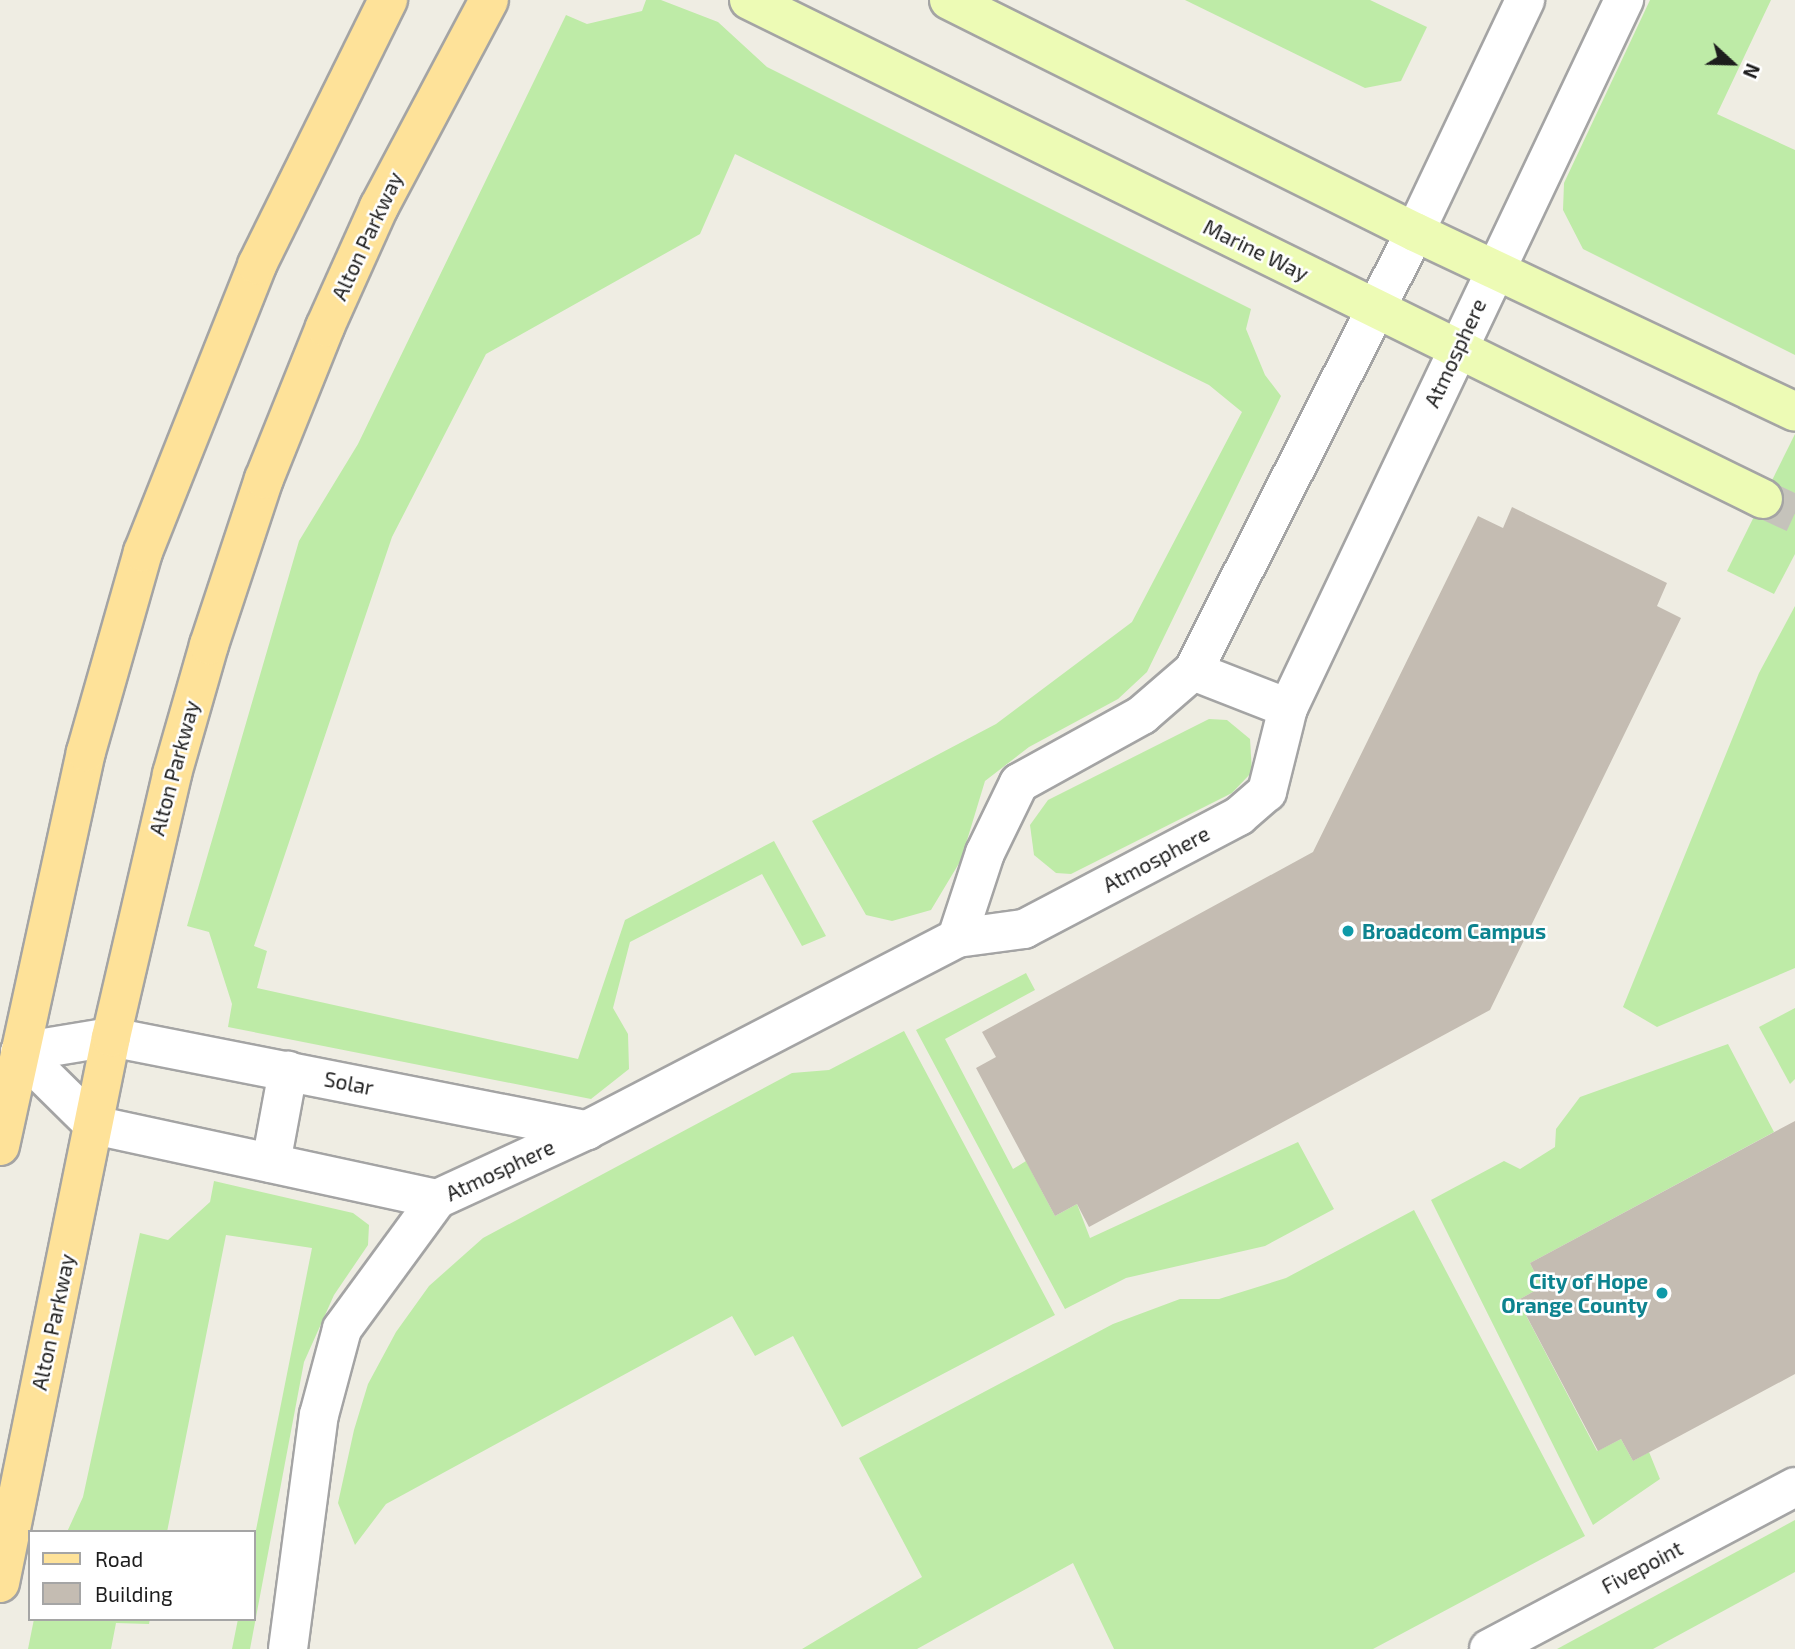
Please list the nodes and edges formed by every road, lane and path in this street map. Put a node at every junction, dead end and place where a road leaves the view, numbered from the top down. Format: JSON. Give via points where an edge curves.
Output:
{"nodes":[{"id":1,"x":388,"y":0,"type":"edge"},
{"id":2,"x":489,"y":0,"type":"edge"},
{"id":3,"x":749,"y":0,"type":"edge"},
{"id":4,"x":949,"y":0,"type":"edge"},
{"id":5,"x":1525,"y":0,"type":"edge"},
{"id":6,"x":1624,"y":0,"type":"edge"},
{"id":7,"x":1415,"y":233,"type":"junction"},
{"id":8,"x":1493,"y":271,"type":"junction"},
{"id":9,"x":1376,"y":310,"type":"junction"},
{"id":10,"x":1457,"y":349,"type":"junction"},
{"id":11,"x":1795,"y":412,"type":"edge"},
{"id":12,"x":1763,"y":499,"type":"tunnel mouth"},
{"id":13,"x":1193,"y":671,"type":"junction"},
{"id":14,"x":1288,"y":708,"type":"junction"},
{"id":15,"x":957,"y":938,"type":"junction"},
{"id":16,"x":111,"y":1037,"type":"junction"},
{"id":17,"x":20,"y":1052,"type":"junction"},
{"id":18,"x":288,"y":1071,"type":"junction"},
{"id":19,"x":94,"y":1125,"type":"junction"},
{"id":20,"x":587,"y":1130,"type":"junction"},
{"id":21,"x":0,"y":1146,"type":"edge"},
{"id":22,"x":271,"y":1163,"type":"junction"},
{"id":23,"x":437,"y":1199,"type":"junction"},
{"id":24,"x":1795,"y":1487,"type":"edge"},
{"id":25,"x":0,"y":1583,"type":"edge"},
{"id":26,"x":288,"y":1649,"type":"edge"},
{"id":27,"x":1489,"y":1649,"type":"edge"}],
"edges":[{"from":1,"to":17,"type":"main road","via":[[267,241],[143,552],[86,752]]},
{"from":2,"to":16,"type":"main road","name":"Alton Parkway","via":[[374,218],[264,479],[192,701]]},
{"from":3,"to":9,"type":"main road","name":"Marine Way"},
{"from":4,"to":7,"type":"main road"},
{"from":5,"to":7,"type":"street"},
{"from":6,"to":8,"type":"street","name":"Atmosphere"},
{"from":7,"to":8,"type":"main road"},
{"from":7,"to":9,"type":"street"},
{"from":8,"to":10,"type":"street","name":"Atmosphere"},
{"from":8,"to":11,"type":"main road"},
{"from":9,"to":10,"type":"main road","name":"Marine Way"},
{"from":9,"to":13,"type":"street"},
{"from":10,"to":12,"type":"main road","name":"Marine Way"},
{"from":10,"to":14,"type":"street","name":"Atmosphere"},
{"from":13,"to":14,"type":"street"},
{"from":13,"to":15,"type":"street","via":[[1142,715],[1019,783],[985,853]]},
{"from":14,"to":15,"type":"street","name":"Atmosphere","via":[[1267,792],[1238,816],[1024,929]]},
{"from":15,"to":20,"type":"street","name":"Atmosphere"},
{"from":16,"to":17,"type":"street"},
{"from":16,"to":18,"type":"street","name":"Solar"},
{"from":16,"to":19,"type":"main road","name":"Alton Parkway"},
{"from":17,"to":19,"type":"street"},
{"from":17,"to":21,"type":"main road"},
{"from":18,"to":20,"type":"street","name":"Solar"},
{"from":18,"to":22,"type":"street"},
{"from":19,"to":22,"type":"street"},
{"from":19,"to":25,"type":"main road","name":"Alton Parkway"},
{"from":20,"to":23,"type":"street","name":"Atmosphere"},
{"from":22,"to":23,"type":"street"},
{"from":23,"to":26,"type":"street","name":"Atmosphere","via":[[342,1329],[320,1415]]},
{"from":24,"to":27,"type":"street","name":"Fivepoint"}]}
